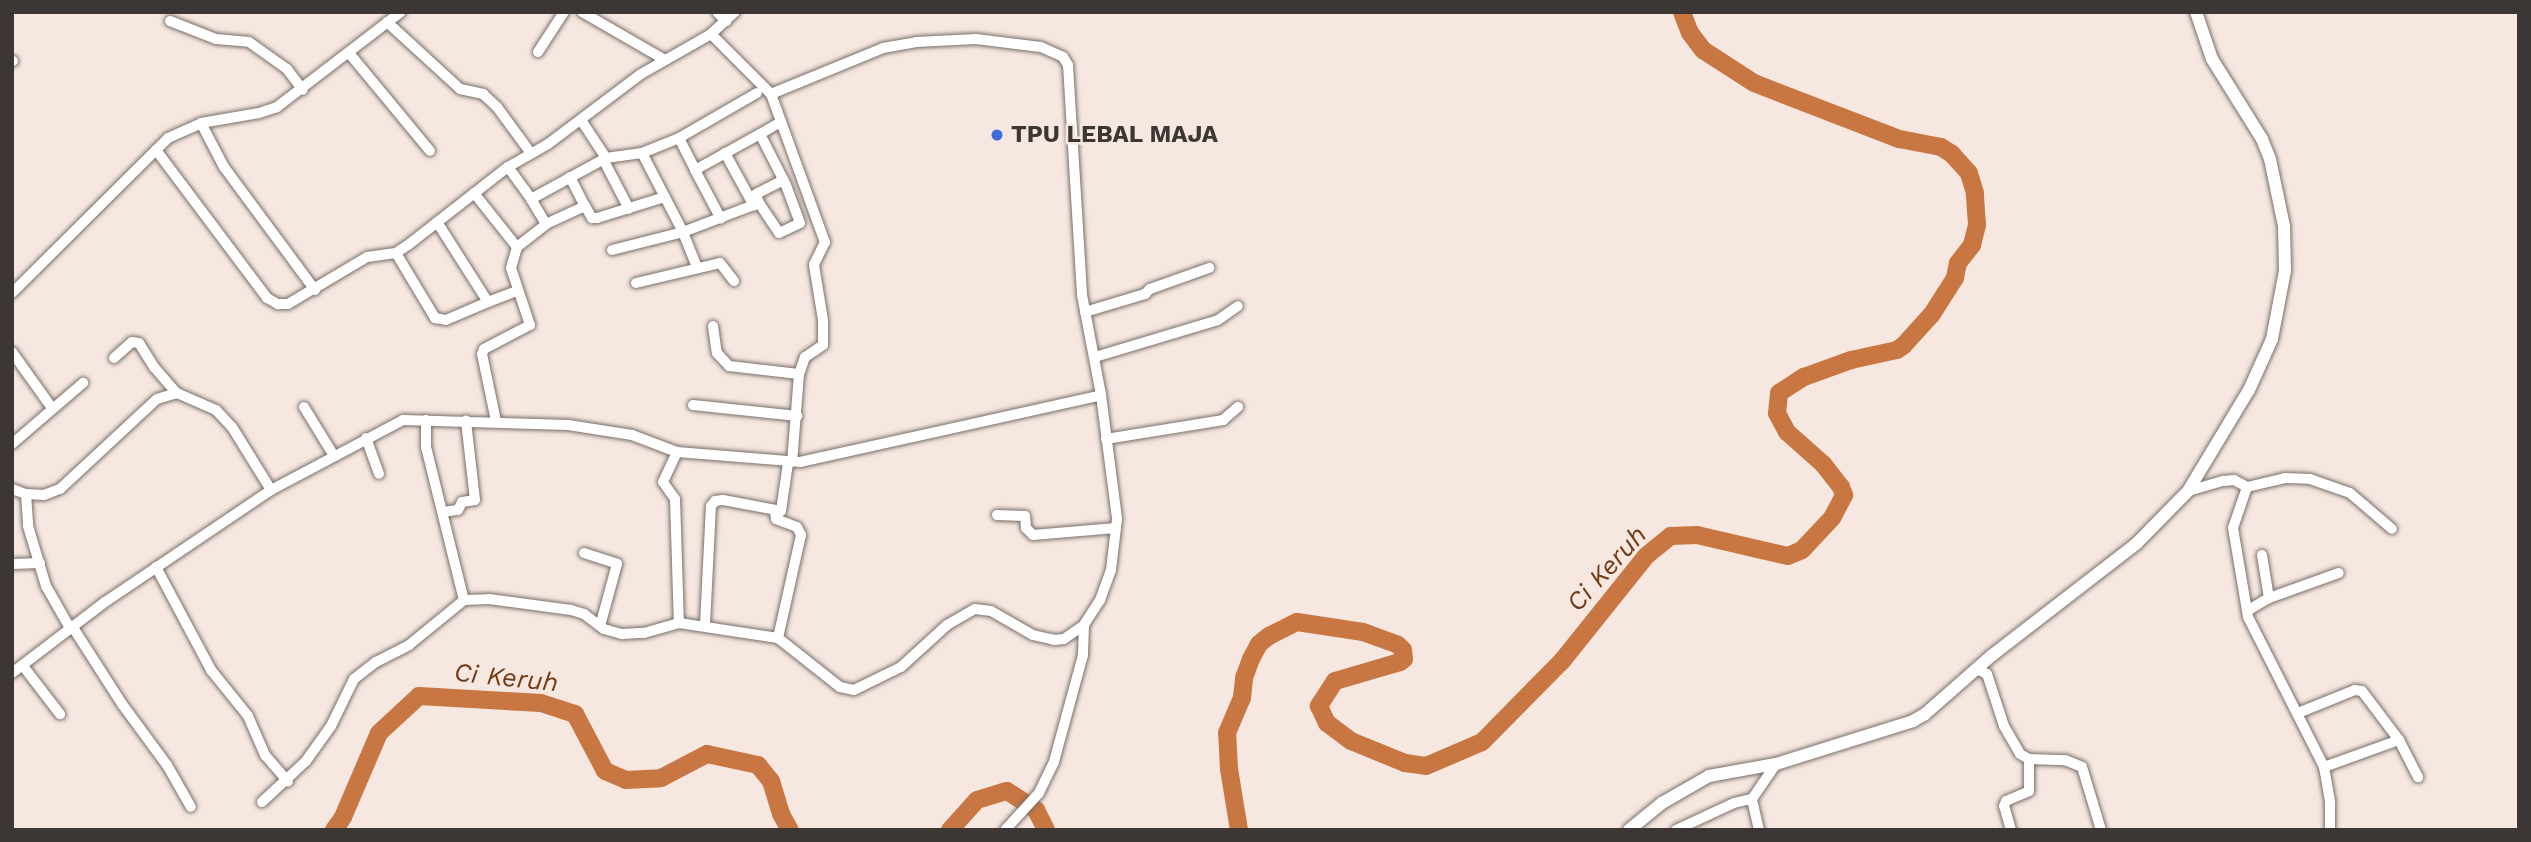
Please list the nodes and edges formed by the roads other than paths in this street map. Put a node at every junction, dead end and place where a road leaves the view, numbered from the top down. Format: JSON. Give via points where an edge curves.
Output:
{"nodes":[{"id":1,"x":401,"y":12,"type":"edge"},
{"id":2,"x":564,"y":12,"type":"edge"},
{"id":3,"x":582,"y":12,"type":"edge"},
{"id":4,"x":717,"y":12,"type":"edge"},
{"id":5,"x":735,"y":12,"type":"edge"},
{"id":6,"x":2196,"y":12,"type":"edge"},
{"id":7,"x":170,"y":20,"type":"dead end"},
{"id":8,"x":726,"y":21,"type":"junction"},
{"id":9,"x":387,"y":22,"type":"junction"},
{"id":10,"x":711,"y":34,"type":"junction"},
{"id":11,"x":538,"y":52,"type":"dead end"},
{"id":12,"x":349,"y":53,"type":"junction"},
{"id":13,"x":665,"y":60,"type":"junction"},
{"id":14,"x":303,"y":90,"type":"junction"},
{"id":15,"x":757,"y":93,"type":"dead end"},
{"id":16,"x":771,"y":94,"type":"junction"},
{"id":17,"x":580,"y":120,"type":"junction"},
{"id":18,"x":781,"y":122,"type":"junction"},
{"id":19,"x":201,"y":123,"type":"junction"},
{"id":20,"x":760,"y":134,"type":"junction"},
{"id":21,"x":679,"y":138,"type":"junction"},
{"id":22,"x":156,"y":149,"type":"junction"},
{"id":23,"x":430,"y":151,"type":"dead end"},
{"id":24,"x":530,"y":152,"type":"junction"},
{"id":25,"x":642,"y":153,"type":"junction"},
{"id":26,"x":725,"y":153,"type":"junction"},
{"id":27,"x":605,"y":158,"type":"junction"},
{"id":28,"x":508,"y":167,"type":"junction"},
{"id":29,"x":695,"y":170,"type":"junction"},
{"id":30,"x":570,"y":177,"type":"junction"},
{"id":31,"x":784,"y":180,"type":"junction"},
{"id":32,"x":474,"y":192,"type":"junction"},
{"id":33,"x":665,"y":197,"type":"junction"},
{"id":34,"x":531,"y":199,"type":"junction"},
{"id":35,"x":754,"y":200,"type":"junction"},
{"id":36,"x":584,"y":206,"type":"junction"},
{"id":37,"x":629,"y":209,"type":"junction"},
{"id":38,"x":721,"y":219,"type":"junction"},
{"id":39,"x":437,"y":222,"type":"junction"},
{"id":40,"x":546,"y":224,"type":"junction"},
{"id":41,"x":683,"y":232,"type":"junction"},
{"id":42,"x":517,"y":247,"type":"junction"},
{"id":43,"x":612,"y":250,"type":"dead end"},
{"id":44,"x":396,"y":253,"type":"junction"},
{"id":45,"x":697,"y":267,"type":"junction"},
{"id":46,"x":1209,"y":268,"type":"dead end"},
{"id":47,"x":734,"y":281,"type":"dead end"},
{"id":48,"x":636,"y":283,"type":"dead end"},
{"id":49,"x":315,"y":290,"type":"junction"},
{"id":50,"x":517,"y":291,"type":"junction"},
{"id":51,"x":12,"y":293,"type":"edge"},
{"id":52,"x":488,"y":302,"type":"junction"},
{"id":53,"x":1238,"y":306,"type":"dead end"},
{"id":54,"x":1085,"y":312,"type":"junction"},
{"id":55,"x":713,"y":326,"type":"dead end"},
{"id":56,"x":12,"y":352,"type":"edge"},
{"id":57,"x":114,"y":358,"type":"dead end"},
{"id":58,"x":1095,"y":358,"type":"junction"},
{"id":59,"x":799,"y":374,"type":"junction"},
{"id":60,"x":83,"y":383,"type":"dead end"},
{"id":61,"x":177,"y":393,"type":"junction"},
{"id":62,"x":1101,"y":395,"type":"junction"},
{"id":63,"x":693,"y":405,"type":"dead end"},
{"id":64,"x":304,"y":407,"type":"dead end"},
{"id":65,"x":1238,"y":407,"type":"dead end"},
{"id":66,"x":52,"y":408,"type":"junction"},
{"id":67,"x":797,"y":416,"type":"junction"},
{"id":68,"x":426,"y":420,"type":"junction"},
{"id":69,"x":466,"y":421,"type":"junction"},
{"id":70,"x":496,"y":421,"type":"junction"},
{"id":71,"x":366,"y":438,"type":"junction"},
{"id":72,"x":1106,"y":439,"type":"junction"},
{"id":73,"x":12,"y":444,"type":"edge"},
{"id":74,"x":677,"y":452,"type":"junction"},
{"id":75,"x":334,"y":456,"type":"junction"},
{"id":76,"x":790,"y":462,"type":"junction"},
{"id":77,"x":379,"y":474,"type":"dead end"},
{"id":78,"x":2247,"y":487,"type":"junction"},
{"id":79,"x":12,"y":489,"type":"edge"},
{"id":80,"x":271,"y":490,"type":"junction"},
{"id":81,"x":2188,"y":491,"type":"junction"},
{"id":82,"x":26,"y":494,"type":"junction"},
{"id":83,"x":775,"y":511,"type":"junction"},
{"id":84,"x":443,"y":512,"type":"junction"},
{"id":85,"x":997,"y":515,"type":"dead end"},
{"id":86,"x":1116,"y":528,"type":"junction"},
{"id":87,"x":2392,"y":529,"type":"dead end"},
{"id":88,"x":584,"y":553,"type":"dead end"},
{"id":89,"x":2262,"y":555,"type":"dead end"},
{"id":90,"x":40,"y":563,"type":"junction"},
{"id":91,"x":12,"y":564,"type":"edge"},
{"id":92,"x":156,"y":567,"type":"junction"},
{"id":93,"x":2339,"y":573,"type":"dead end"},
{"id":94,"x":2269,"y":598,"type":"junction"},
{"id":95,"x":464,"y":600,"type":"junction"},
{"id":96,"x":2247,"y":611,"type":"junction"},
{"id":97,"x":679,"y":623,"type":"junction"},
{"id":98,"x":705,"y":624,"type":"junction"},
{"id":99,"x":1084,"y":625,"type":"junction"},
{"id":100,"x":600,"y":626,"type":"junction"},
{"id":101,"x":71,"y":627,"type":"junction"},
{"id":102,"x":778,"y":638,"type":"junction"},
{"id":103,"x":23,"y":666,"type":"junction"},
{"id":104,"x":1977,"y":669,"type":"junction"},
{"id":105,"x":12,"y":673,"type":"edge"},
{"id":106,"x":2298,"y":713,"type":"junction"},
{"id":107,"x":60,"y":714,"type":"dead end"},
{"id":108,"x":2399,"y":740,"type":"junction"},
{"id":109,"x":2029,"y":759,"type":"junction"},
{"id":110,"x":1776,"y":764,"type":"junction"},
{"id":111,"x":2324,"y":767,"type":"junction"},
{"id":112,"x":2418,"y":776,"type":"dead end"},
{"id":113,"x":288,"y":781,"type":"junction"},
{"id":114,"x":1752,"y":799,"type":"junction"},
{"id":115,"x":261,"y":802,"type":"dead end"},
{"id":116,"x":191,"y":807,"type":"dead end"},
{"id":117,"x":1008,"y":826,"type":"edge"},
{"id":118,"x":1629,"y":830,"type":"edge"},
{"id":119,"x":1676,"y":830,"type":"edge"},
{"id":120,"x":1759,"y":830,"type":"edge"},
{"id":121,"x":2011,"y":830,"type":"edge"},
{"id":122,"x":2101,"y":830,"type":"edge"},
{"id":123,"x":2330,"y":830,"type":"edge"}],
"edges":[{"from":1,"to":9,"type":"street"},
{"from":2,"to":11,"type":"street"},
{"from":3,"to":13,"type":"street"},
{"from":4,"to":8,"type":"street"},
{"from":5,"to":8,"type":"street"},
{"from":6,"to":81,"type":"street","via":[[2212,59],[2270,159],[2284,226],[2285,271],[2272,340],[2249,390]]},
{"from":7,"to":14,"type":"street","via":[[216,39],[249,42],[287,69]]},
{"from":8,"to":10,"type":"street"},
{"from":9,"to":12,"type":"street"},
{"from":9,"to":24,"type":"street","via":[[460,89],[483,94]]},
{"from":10,"to":13,"type":"street"},
{"from":10,"to":16,"type":"street"},
{"from":12,"to":14,"type":"street"},
{"from":12,"to":23,"type":"street"},
{"from":13,"to":17,"type":"street"},
{"from":14,"to":19,"type":"street","via":[[267,111]]},
{"from":15,"to":21,"type":"street"},
{"from":16,"to":18,"type":"street"},
{"from":16,"to":54,"type":"street","via":[[883,48],[916,42],[976,39],[1041,47],[1063,57],[1068,65]]},
{"from":17,"to":24,"type":"street"},
{"from":17,"to":27,"type":"street"},
{"from":18,"to":20,"type":"street"},
{"from":18,"to":59,"type":"street","via":[[825,242],[814,265],[823,345],[805,357]]},
{"from":19,"to":22,"type":"street","via":[[168,138]]},
{"from":19,"to":49,"type":"street","via":[[224,167]]},
{"from":20,"to":26,"type":"street"},
{"from":20,"to":31,"type":"street"},
{"from":21,"to":25,"type":"street"},
{"from":21,"to":29,"type":"street"},
{"from":22,"to":49,"type":"street","via":[[267,298],[288,304]]},
{"from":22,"to":51,"type":"street"},
{"from":24,"to":28,"type":"street"},
{"from":25,"to":27,"type":"street"},
{"from":25,"to":33,"type":"street"},
{"from":26,"to":29,"type":"street"},
{"from":26,"to":35,"type":"street"},
{"from":27,"to":30,"type":"street"},
{"from":27,"to":37,"type":"street"},
{"from":28,"to":32,"type":"street"},
{"from":28,"to":34,"type":"street"},
{"from":29,"to":38,"type":"street"},
{"from":30,"to":34,"type":"street"},
{"from":30,"to":36,"type":"street"},
{"from":31,"to":35,"type":"street"},
{"from":31,"to":35,"type":"street","via":[[798,225],[779,233]]},
{"from":32,"to":39,"type":"street"},
{"from":32,"to":42,"type":"street"},
{"from":33,"to":37,"type":"street"},
{"from":33,"to":41,"type":"street"},
{"from":34,"to":40,"type":"street"},
{"from":35,"to":38,"type":"street"},
{"from":36,"to":37,"type":"street","via":[[592,218]]},
{"from":36,"to":40,"type":"street"},
{"from":38,"to":41,"type":"street"},
{"from":39,"to":44,"type":"street"},
{"from":39,"to":52,"type":"street"},
{"from":40,"to":42,"type":"street"},
{"from":41,"to":43,"type":"street"},
{"from":41,"to":45,"type":"street"},
{"from":42,"to":50,"type":"street","via":[[511,268]]},
{"from":44,"to":49,"type":"street","via":[[367,257]]},
{"from":44,"to":52,"type":"street","via":[[435,318],[446,320]]},
{"from":45,"to":47,"type":"street","via":[[720,263]]},
{"from":45,"to":48,"type":"street"},
{"from":46,"to":54,"type":"street"},
{"from":50,"to":52,"type":"street"},
{"from":50,"to":70,"type":"street","via":[[530,325],[482,354]]},
{"from":53,"to":58,"type":"street","via":[[1218,320]]},
{"from":54,"to":58,"type":"street"},
{"from":55,"to":59,"type":"street","via":[[717,354],[729,366]]},
{"from":56,"to":66,"type":"street"},
{"from":57,"to":61,"type":"street","via":[[131,342],[139,343]]},
{"from":58,"to":62,"type":"street"},
{"from":59,"to":67,"type":"street"},
{"from":60,"to":66,"type":"street"},
{"from":61,"to":80,"type":"street","via":[[206,404],[224,418]]},
{"from":61,"to":82,"type":"street","via":[[157,400],[60,489],[44,495]]},
{"from":62,"to":72,"type":"street"},
{"from":62,"to":76,"type":"street"},
{"from":63,"to":67,"type":"street"},
{"from":64,"to":75,"type":"street"},
{"from":65,"to":72,"type":"street","via":[[1223,420]]},
{"from":66,"to":73,"type":"street"},
{"from":67,"to":76,"type":"street"},
{"from":68,"to":69,"type":"street"},
{"from":68,"to":71,"type":"street","via":[[404,420]]},
{"from":68,"to":84,"type":"street","via":[[426,447]]},
{"from":69,"to":70,"type":"street"},
{"from":69,"to":84,"type":"street","via":[[475,500]]},
{"from":70,"to":74,"type":"street","via":[[604,430]]},
{"from":71,"to":75,"type":"street"},
{"from":71,"to":77,"type":"street"},
{"from":72,"to":86,"type":"street"},
{"from":74,"to":76,"type":"street"},
{"from":74,"to":97,"type":"street","via":[[663,482],[675,499]]},
{"from":75,"to":80,"type":"street"},
{"from":76,"to":83,"type":"street","via":[[782,509]]},
{"from":78,"to":81,"type":"street","via":[[2234,481]]},
{"from":78,"to":87,"type":"street","via":[[2285,478],[2320,482],[2360,499]]},
{"from":78,"to":96,"type":"street","via":[[2233,528]]},
{"from":79,"to":82,"type":"street"},
{"from":80,"to":92,"type":"street"},
{"from":81,"to":104,"type":"street","via":[[2136,544]]},
{"from":82,"to":90,"type":"street","via":[[27,526]]},
{"from":83,"to":98,"type":"street","via":[[723,500],[711,506]]},
{"from":83,"to":102,"type":"street","via":[[776,519],[797,527],[801,535]]},
{"from":84,"to":95,"type":"street"},
{"from":85,"to":86,"type":"street","via":[[1025,516],[1026,528],[1033,534]]},
{"from":86,"to":99,"type":"street","via":[[1111,570]]},
{"from":88,"to":100,"type":"street","via":[[617,563]]},
{"from":89,"to":94,"type":"street"},
{"from":90,"to":91,"type":"street"},
{"from":90,"to":101,"type":"street","via":[[46,586]]},
{"from":92,"to":101,"type":"street"},
{"from":92,"to":113,"type":"street","via":[[211,670],[248,716],[265,755]]},
{"from":93,"to":94,"type":"street"},
{"from":94,"to":96,"type":"street"},
{"from":95,"to":100,"type":"street","via":[[571,610]]},
{"from":95,"to":113,"type":"street","via":[[409,645],[354,679],[331,726]]},
{"from":96,"to":106,"type":"street"},
{"from":97,"to":98,"type":"street"},
{"from":97,"to":100,"type":"street","via":[[621,634]]},
{"from":98,"to":102,"type":"street"},
{"from":99,"to":102,"type":"street","via":[[1064,639],[1054,640],[1033,635],[991,611],[975,609],[947,625],[901,667],[854,690],[840,687]]},
{"from":99,"to":117,"type":"street","via":[[1085,641],[1054,762],[1039,793]]},
{"from":101,"to":103,"type":"street"},
{"from":101,"to":116,"type":"street"},
{"from":103,"to":105,"type":"street"},
{"from":103,"to":107,"type":"street"},
{"from":104,"to":109,"type":"street","via":[[1987,674],[2014,746]]},
{"from":104,"to":110,"type":"street","via":[[1913,721]]},
{"from":106,"to":108,"type":"street","via":[[2359,690]]},
{"from":106,"to":111,"type":"street"},
{"from":108,"to":111,"type":"street"},
{"from":108,"to":112,"type":"street"},
{"from":109,"to":121,"type":"street","via":[[2029,791],[2004,806]]},
{"from":109,"to":122,"type":"street","via":[[2077,762]]},
{"from":110,"to":114,"type":"street"},
{"from":110,"to":118,"type":"street","via":[[1694,782]]},
{"from":111,"to":123,"type":"street"},
{"from":113,"to":115,"type":"street"},
{"from":114,"to":119,"type":"street"},
{"from":114,"to":120,"type":"street"}]}
